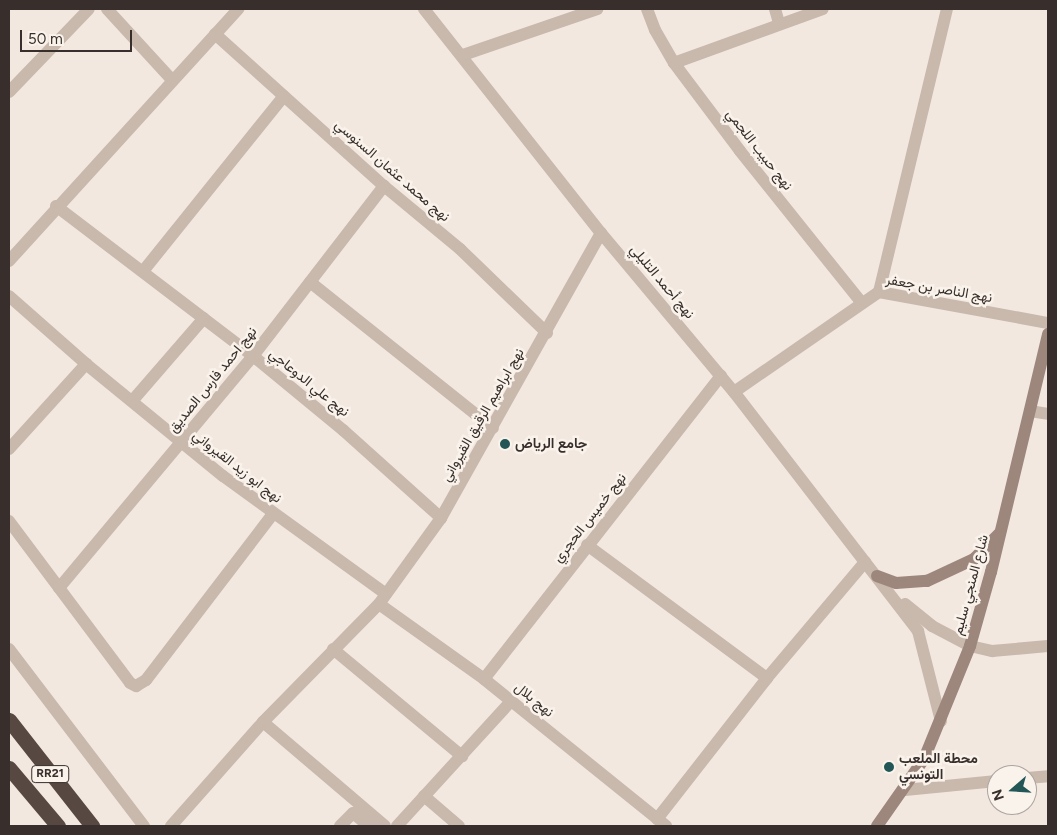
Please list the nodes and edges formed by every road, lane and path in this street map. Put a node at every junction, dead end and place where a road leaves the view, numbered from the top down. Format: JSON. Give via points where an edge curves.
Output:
{"nodes":[{"id":1,"x":89,"y":9,"type":"edge"},
{"id":2,"x":107,"y":9,"type":"edge"},
{"id":3,"x":238,"y":9,"type":"edge"},
{"id":4,"x":424,"y":9,"type":"edge"},
{"id":5,"x":597,"y":9,"type":"edge"},
{"id":6,"x":647,"y":9,"type":"edge"},
{"id":7,"x":775,"y":9,"type":"edge"},
{"id":8,"x":823,"y":9,"type":"edge"},
{"id":9,"x":947,"y":9,"type":"edge"},
{"id":10,"x":779,"y":22,"type":"junction"},
{"id":11,"x":215,"y":34,"type":"junction"},
{"id":12,"x":463,"y":55,"type":"junction"},
{"id":13,"x":674,"y":63,"type":"junction"},
{"id":14,"x":172,"y":80,"type":"junction"},
{"id":15,"x":9,"y":92,"type":"edge"},
{"id":16,"x":284,"y":96,"type":"junction"},
{"id":17,"x":384,"y":186,"type":"junction"},
{"id":18,"x":56,"y":206,"type":"junction"},
{"id":19,"x":601,"y":233,"type":"junction"},
{"id":20,"x":9,"y":261,"type":"edge"},
{"id":21,"x":144,"y":270,"type":"junction"},
{"id":22,"x":310,"y":282,"type":"junction"},
{"id":23,"x":878,"y":292,"type":"junction"},
{"id":24,"x":9,"y":296,"type":"edge"},
{"id":25,"x":861,"y":302,"type":"junction"},
{"id":26,"x":204,"y":318,"type":"junction"},
{"id":27,"x":1048,"y":323,"type":"edge"},
{"id":28,"x":547,"y":333,"type":"junction"},
{"id":29,"x":1048,"y":334,"type":"edge"},
{"id":30,"x":253,"y":356,"type":"junction"},
{"id":31,"x":86,"y":364,"type":"junction"},
{"id":32,"x":721,"y":376,"type":"junction"},
{"id":33,"x":734,"y":392,"type":"junction"},
{"id":34,"x":133,"y":400,"type":"junction"},
{"id":35,"x":1030,"y":411,"type":"junction"},
{"id":36,"x":1048,"y":414,"type":"edge"},
{"id":37,"x":492,"y":428,"type":"junction"},
{"id":38,"x":181,"y":442,"type":"junction"},
{"id":39,"x":9,"y":449,"type":"edge"},
{"id":40,"x":273,"y":514,"type":"junction"},
{"id":41,"x":441,"y":518,"type":"junction"},
{"id":42,"x":9,"y":521,"type":"edge"},
{"id":43,"x":1000,"y":533,"type":"junction"},
{"id":44,"x":587,"y":545,"type":"junction"},
{"id":45,"x":866,"y":562,"type":"junction"},
{"id":46,"x":877,"y":576,"type":"junction"},
{"id":47,"x":60,"y":588,"type":"junction"},
{"id":48,"x":382,"y":599,"type":"junction"},
{"id":49,"x":970,"y":646,"type":"junction"},
{"id":50,"x":1048,"y":646,"type":"edge"},
{"id":51,"x":333,"y":649,"type":"junction"},
{"id":52,"x":9,"y":650,"type":"edge"},
{"id":53,"x":768,"y":678,"type":"junction"},
{"id":54,"x":484,"y":679,"type":"junction"},
{"id":55,"x":511,"y":701,"type":"junction"},
{"id":56,"x":9,"y":720,"type":"edge"},
{"id":57,"x":941,"y":721,"type":"junction"},
{"id":58,"x":263,"y":722,"type":"junction"},
{"id":59,"x":462,"y":756,"type":"junction"},
{"id":60,"x":9,"y":768,"type":"edge"},
{"id":61,"x":9,"y":775,"type":"edge"},
{"id":62,"x":53,"y":778,"type":"junction"},
{"id":63,"x":987,"y":782,"type":"edge"},
{"id":64,"x":906,"y":790,"type":"junction"},
{"id":65,"x":424,"y":796,"type":"junction"},
{"id":66,"x":661,"y":823,"type":"edge"},
{"id":67,"x":45,"y":826,"type":"edge"},
{"id":68,"x":58,"y":826,"type":"edge"},
{"id":69,"x":92,"y":826,"type":"edge"},
{"id":70,"x":100,"y":826,"type":"edge"},
{"id":71,"x":144,"y":826,"type":"edge"},
{"id":72,"x":171,"y":826,"type":"edge"},
{"id":73,"x":340,"y":826,"type":"edge"},
{"id":74,"x":370,"y":826,"type":"edge"},
{"id":75,"x":385,"y":826,"type":"edge"},
{"id":76,"x":397,"y":826,"type":"edge"},
{"id":77,"x":459,"y":826,"type":"edge"},
{"id":78,"x":877,"y":826,"type":"edge"}],
"edges":[{"from":1,"to":15,"type":"street"},
{"from":2,"to":14,"type":"street"},
{"from":3,"to":11,"type":"street"},
{"from":4,"to":12,"type":"street","name":"نهج أحمد التليلي"},
{"from":5,"to":12,"type":"street"},
{"from":6,"to":13,"type":"street","name":"نهج حبيب اللجمي"},
{"from":7,"to":10,"type":"street"},
{"from":8,"to":10,"type":"street"},
{"from":9,"to":23,"type":"street"},
{"from":10,"to":13,"type":"street"},
{"from":11,"to":14,"type":"street"},
{"from":11,"to":16,"type":"street","name":"نهج محمد عثمان السنوسي"},
{"from":12,"to":19,"type":"street","name":"نهج أحمد التليلي"},
{"from":13,"to":25,"type":"street","name":"نهج حبيب اللجمي"},
{"from":14,"to":18,"type":"street"},
{"from":16,"to":17,"type":"street","name":"نهج محمد عثمان السنوسي"},
{"from":16,"to":21,"type":"street"},
{"from":17,"to":22,"type":"street","name":"نهج احمد فارس الصديق"},
{"from":17,"to":28,"type":"street","name":"نهج محمد عثمان السنوسي","via":[[460,249]]},
{"from":18,"to":20,"type":"street"},
{"from":18,"to":21,"type":"street","name":"نهج علي الدوعاجي"},
{"from":19,"to":28,"type":"street","name":"نهج ابراهيم الرقيق القيرواني"},
{"from":19,"to":32,"type":"street","name":"نهج أحمد التليلي"},
{"from":21,"to":26,"type":"street","name":"نهج علي الدوعاجي"},
{"from":22,"to":30,"type":"street","name":"نهج احمد فارس الصديق"},
{"from":22,"to":37,"type":"street"},
{"from":23,"to":25,"type":"street","name":"نهج الناصر بن جعفر"},
{"from":23,"to":27,"type":"street","name":"نهج الناصر بن جعفر"},
{"from":24,"to":31,"type":"street","name":"نهج ابو زيد القيرواني"},
{"from":25,"to":33,"type":"street","name":"نهج الناصر بن جعفر"},
{"from":26,"to":30,"type":"street","name":"نهج علي الدوعاجي"},
{"from":26,"to":34,"type":"street"},
{"from":28,"to":37,"type":"street","name":"نهج ابراهيم الرقيق القيرواني"},
{"from":29,"to":35,"type":"main road","name":"شارع المنجي سليم"},
{"from":30,"to":38,"type":"street","name":"نهج احمد فارس الصديق"},
{"from":30,"to":41,"type":"street","name":"نهج علي الدوعاجي","via":[[343,430]]},
{"from":31,"to":34,"type":"street","name":"نهج ابو زيد القيرواني"},
{"from":31,"to":39,"type":"street"},
{"from":32,"to":33,"type":"street","name":"نهج أحمد التليلي"},
{"from":32,"to":44,"type":"street","name":"نهج خميس الحجري"},
{"from":33,"to":45,"type":"street","name":"نهج أحمد التليلي"},
{"from":34,"to":38,"type":"street","name":"نهج ابو زيد القيرواني"},
{"from":35,"to":36,"type":"street"},
{"from":35,"to":43,"type":"main road","name":"شارع المنجي سليم"},
{"from":37,"to":41,"type":"street","name":"نهج ابراهيم الرقيق القيرواني"},
{"from":38,"to":40,"type":"street","name":"نهج ابو زيد القيرواني"},
{"from":38,"to":47,"type":"street","name":"نهج احمد فارس الصديق"},
{"from":40,"to":47,"type":"street","via":[[146,680],[136,686],[130,683]]},
{"from":40,"to":48,"type":"street","name":"نهج ابو زيد القيرواني"},
{"from":41,"to":48,"type":"street","name":"نهج ابراهيم الرقيق القيرواني"},
{"from":42,"to":47,"type":"street"},
{"from":43,"to":46,"type":"main road","via":[[974,559],[927,581],[896,583]]},
{"from":43,"to":49,"type":"main road","name":"شارع المنجي سليم"},
{"from":44,"to":53,"type":"street"},
{"from":44,"to":54,"type":"street","name":"نهج خميس الحجري"},
{"from":45,"to":46,"type":"street","name":"نهج أحمد التليلي"},
{"from":45,"to":53,"type":"street"},
{"from":46,"to":49,"type":"street","name":"نهج أحمد التليلي","via":[[932,626]]},
{"from":46,"to":57,"type":"street","name":"نهج أحمد التليلي","via":[[918,631]]},
{"from":48,"to":51,"type":"street","name":"نهج ابراهيم الرقيق القيرواني"},
{"from":48,"to":54,"type":"street","name":"نهج بلال"},
{"from":49,"to":50,"type":"street","name":"نهج أحمد التليلي","via":[[992,652]]},
{"from":49,"to":57,"type":"main road","name":"شارع المنجي سليم"},
{"from":51,"to":58,"type":"street","name":"نهج ابراهيم الرقيق القيرواني"},
{"from":51,"to":59,"type":"street"},
{"from":52,"to":71,"type":"street"},
{"from":53,"to":66,"type":"street"},
{"from":54,"to":55,"type":"street","name":"نهج بلال"},
{"from":55,"to":59,"type":"street"},
{"from":55,"to":66,"type":"street","name":"نهج بلال"},
{"from":56,"to":62,"type":"highway","number":"RR21"},
{"from":57,"to":64,"type":"main road","name":"شارع المنجي سليم"},
{"from":58,"to":72,"type":"street","name":"نهج ابراهيم الرقيق القيرواني"},
{"from":58,"to":75,"type":"street"},
{"from":59,"to":65,"type":"street"},
{"from":60,"to":68,"type":"highway","number":"RR21"},
{"from":61,"to":67,"type":"highway"},
{"from":62,"to":69,"type":"highway","number":"RR21"},
{"from":62,"to":70,"type":"highway"},
{"from":63,"to":64,"type":"street"},
{"from":64,"to":78,"type":"main road","name":"شارع المنجي سليم"},
{"from":65,"to":76,"type":"street"},
{"from":65,"to":77,"type":"street"},
{"from":73,"to":74,"type":"street","via":[[353,813]]}]}
